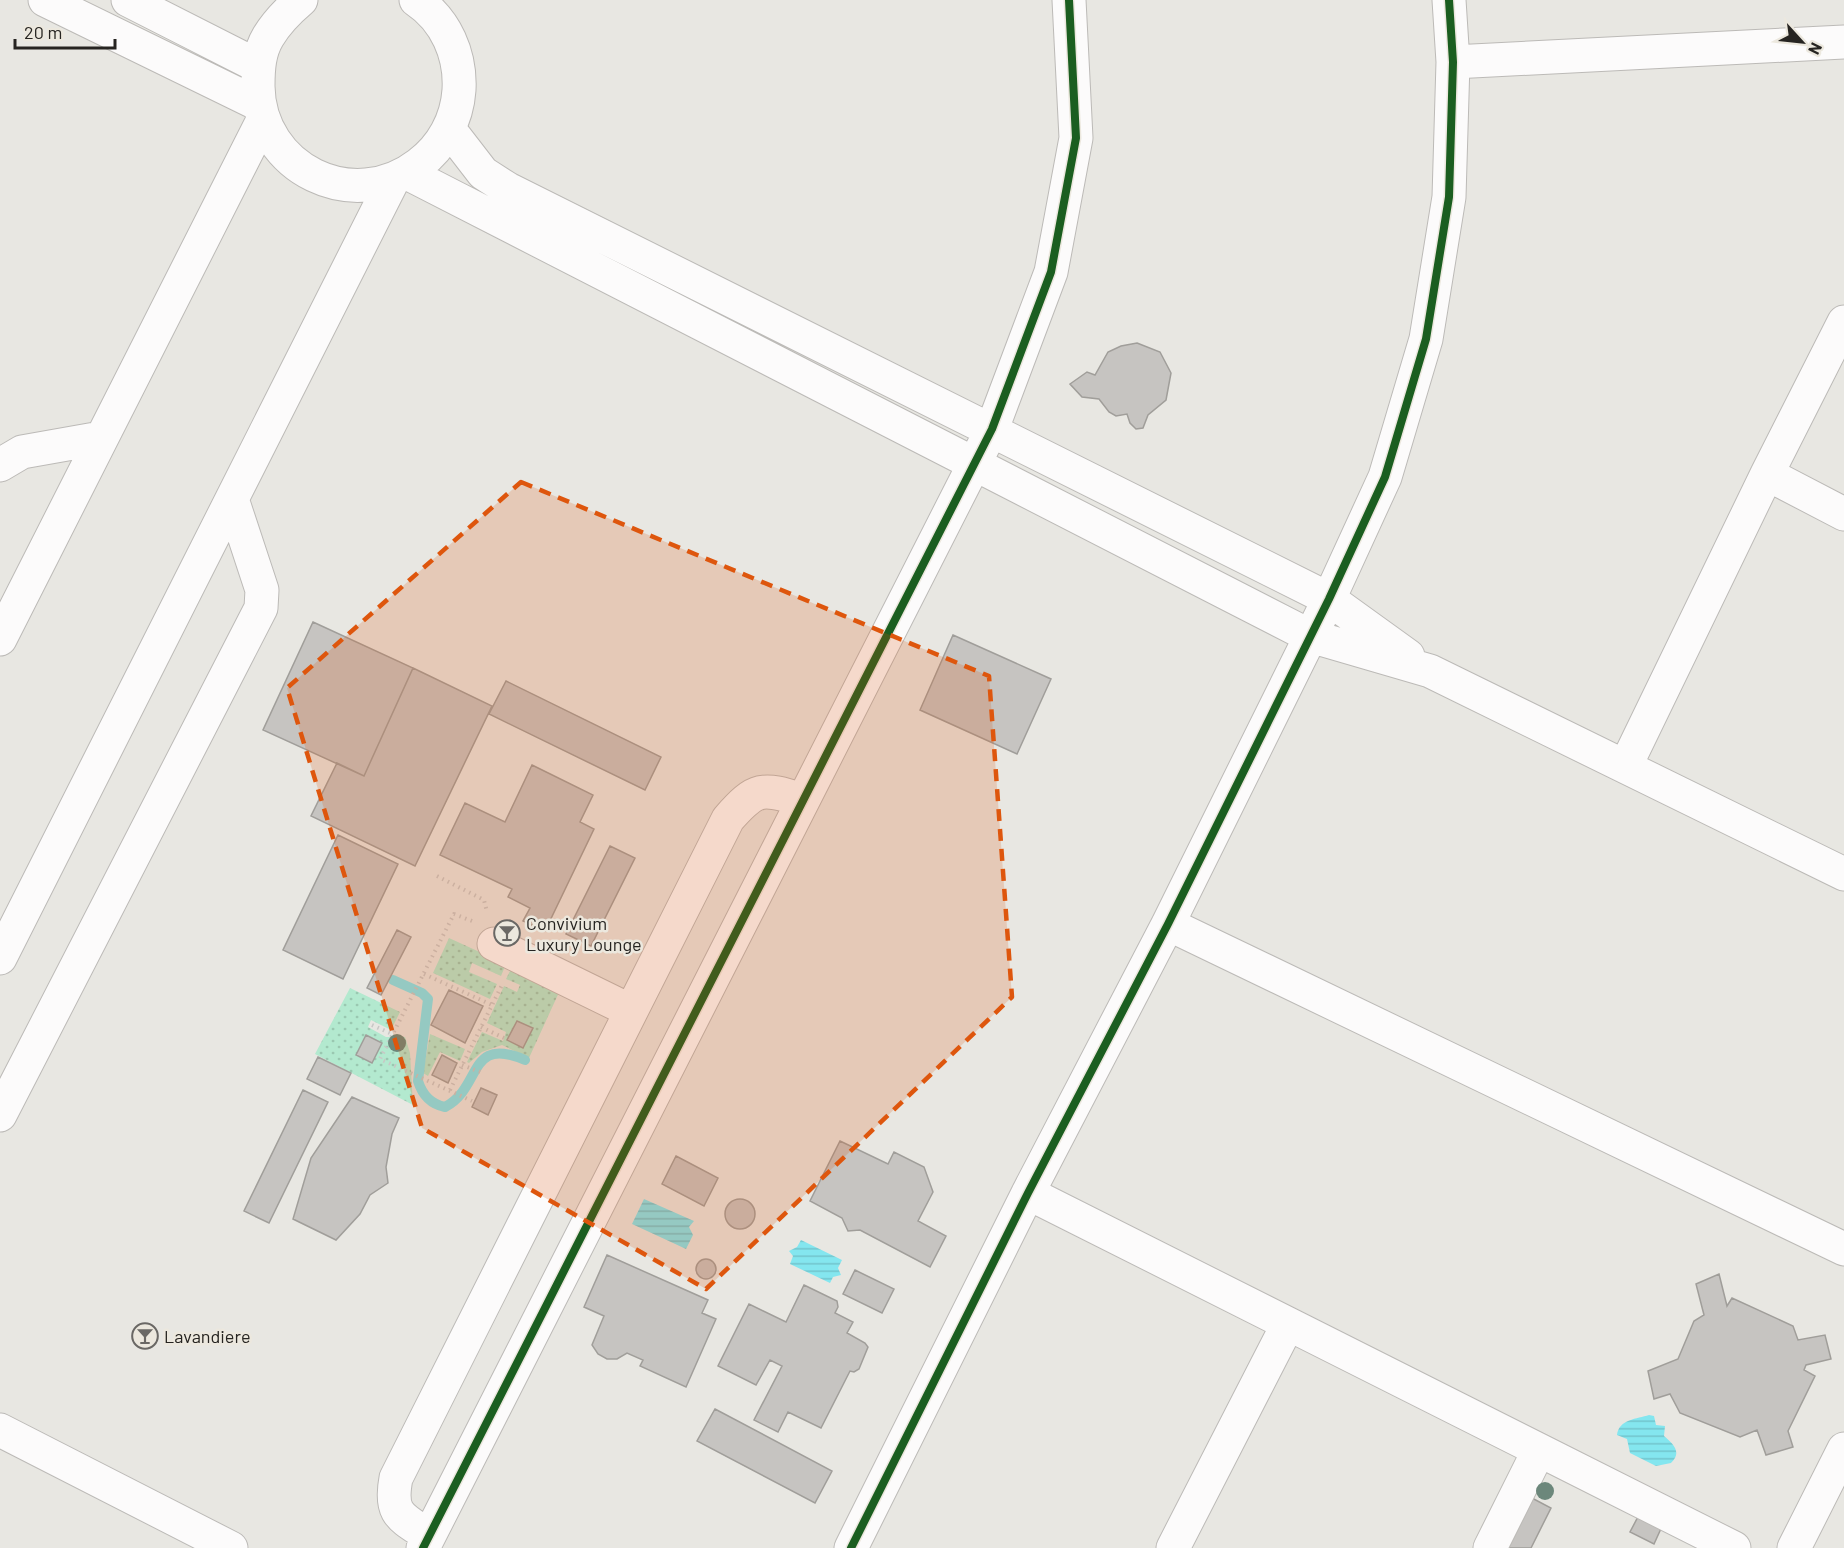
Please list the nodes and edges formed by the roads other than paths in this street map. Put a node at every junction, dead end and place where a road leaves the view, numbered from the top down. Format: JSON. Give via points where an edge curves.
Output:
{"nodes":[{"id":1,"x":45,"y":0,"type":"edge"},
{"id":2,"x":128,"y":0,"type":"edge"},
{"id":3,"x":301,"y":0,"type":"edge"},
{"id":4,"x":1069,"y":0,"type":"edge"},
{"id":5,"x":1449,"y":0,"type":"edge"},
{"id":6,"x":420,"y":1,"type":"edge"},
{"id":7,"x":1844,"y":42,"type":"edge"},
{"id":8,"x":1453,"y":62,"type":"junction"},
{"id":9,"x":258,"y":66,"type":"junction"},
{"id":10,"x":260,"y":112,"type":"junction"},
{"id":11,"x":449,"y":129,"type":"junction"},
{"id":12,"x":400,"y":177,"type":"junction"},
{"id":13,"x":1844,"y":322,"type":"edge"},
{"id":14,"x":992,"y":429,"type":"junction"},
{"id":15,"x":101,"y":438,"type":"junction"},
{"id":16,"x":0,"y":465,"type":"edge"},
{"id":17,"x":973,"y":466,"type":"junction"},
{"id":18,"x":1767,"y":474,"type":"junction"},
{"id":19,"x":232,"y":499,"type":"junction"},
{"id":20,"x":1844,"y":514,"type":"edge"},
{"id":21,"x":1329,"y":599,"type":"junction"},
{"id":22,"x":1310,"y":636,"type":"junction"},
{"id":23,"x":0,"y":639,"type":"edge"},
{"id":24,"x":1430,"y":671,"type":"junction"},
{"id":25,"x":1626,"y":765,"type":"junction"},
{"id":26,"x":802,"y":800,"type":"junction"},
{"id":27,"x":1844,"y":873,"type":"edge"},
{"id":28,"x":1168,"y":924,"type":"junction"},
{"id":29,"x":500,"y":940,"type":"road end"},
{"id":30,"x":0,"y":958,"type":"edge"},
{"id":31,"x":632,"y":1011,"type":"junction"},
{"id":32,"x":0,"y":1115,"type":"edge"},
{"id":33,"x":1028,"y":1192,"type":"junction"},
{"id":34,"x":1844,"y":1249,"type":"edge"},
{"id":35,"x":1288,"y":1324,"type":"junction"},
{"id":36,"x":0,"y":1430,"type":"edge"},
{"id":37,"x":1844,"y":1449,"type":"edge"},
{"id":38,"x":1539,"y":1450,"type":"junction"},
{"id":39,"x":426,"y":1542,"type":"edge"},
{"id":40,"x":231,"y":1548,"type":"edge"},
{"id":41,"x":851,"y":1548,"type":"edge"},
{"id":42,"x":1173,"y":1548,"type":"edge"},
{"id":43,"x":1490,"y":1548,"type":"edge"},
{"id":44,"x":1734,"y":1548,"type":"edge"},
{"id":45,"x":1794,"y":1548,"type":"edge"}],
"edges":[{"from":1,"to":10,"type":"street"},
{"from":2,"to":9,"type":"street"},
{"from":3,"to":9,"type":"street","via":[[266,39]]},
{"from":4,"to":14,"type":"street","via":[[1076,138],[1051,272]]},
{"from":5,"to":8,"type":"street"},
{"from":6,"to":11,"type":"street","via":[[441,24],[454,48],[460,75],[458,103]]},
{"from":7,"to":8,"type":"street"},
{"from":8,"to":21,"type":"street","via":[[1449,197],[1426,339],[1385,477]]},
{"from":9,"to":10,"type":"street"},
{"from":10,"to":12,"type":"street","via":[[278,148],[301,170],[330,183],[362,186]]},
{"from":10,"to":15,"type":"street"},
{"from":11,"to":12,"type":"street","via":[[431,155]]},
{"from":11,"to":14,"type":"street","via":[[483,173],[508,189]]},
{"from":12,"to":17,"type":"street"},
{"from":12,"to":19,"type":"street"},
{"from":13,"to":18,"type":"street"},
{"from":14,"to":17,"type":"street"},
{"from":14,"to":21,"type":"street"},
{"from":15,"to":16,"type":"street","via":[[22,452]]},
{"from":15,"to":23,"type":"street"},
{"from":17,"to":22,"type":"street"},
{"from":17,"to":26,"type":"street"},
{"from":18,"to":20,"type":"street"},
{"from":18,"to":25,"type":"street"},
{"from":19,"to":30,"type":"street"},
{"from":19,"to":32,"type":"street","via":[[262,590],[261,608]]},
{"from":21,"to":22,"type":"street"},
{"from":21,"to":24,"type":"street"},
{"from":22,"to":24,"type":"street"},
{"from":22,"to":28,"type":"street"},
{"from":24,"to":25,"type":"street"},
{"from":25,"to":27,"type":"street"},
{"from":26,"to":31,"type":"street","via":[[772,790],[748,796],[728,819]]},
{"from":26,"to":39,"type":"street"},
{"from":28,"to":33,"type":"street"},
{"from":28,"to":34,"type":"street"},
{"from":29,"to":31,"type":"street"},
{"from":31,"to":39,"type":"street","via":[[396,1478],[392,1497],[400,1516]]},
{"from":33,"to":35,"type":"street"},
{"from":33,"to":41,"type":"street"},
{"from":35,"to":38,"type":"street"},
{"from":35,"to":42,"type":"street"},
{"from":36,"to":40,"type":"street"},
{"from":37,"to":45,"type":"street"},
{"from":38,"to":43,"type":"street"},
{"from":38,"to":44,"type":"street"}]}
